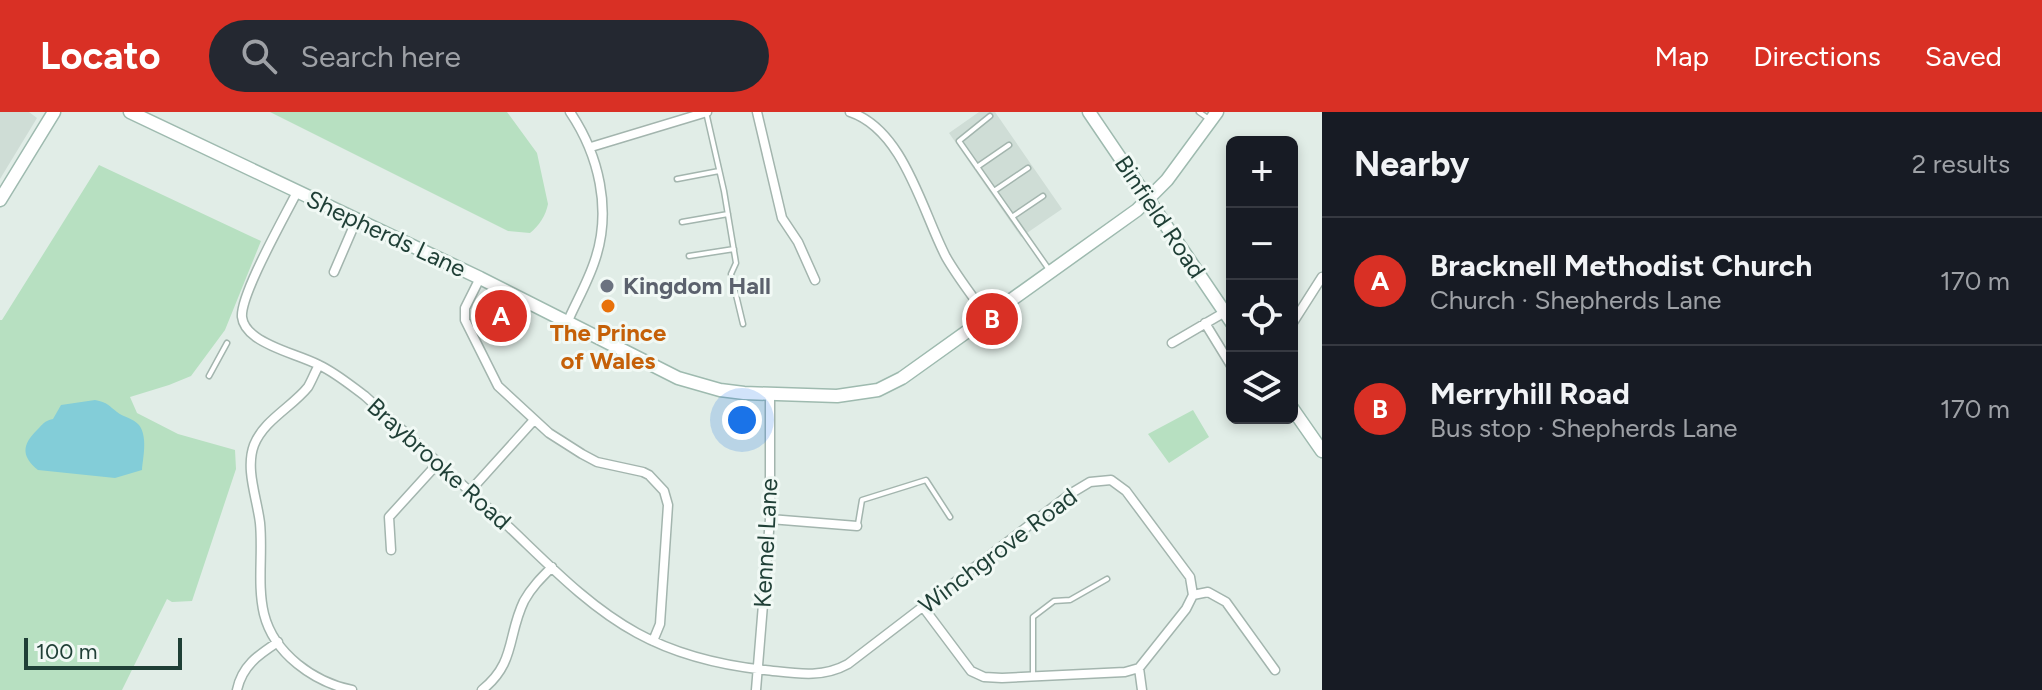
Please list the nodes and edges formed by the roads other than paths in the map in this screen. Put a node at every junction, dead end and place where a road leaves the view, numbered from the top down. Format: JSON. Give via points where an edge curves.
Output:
{"nodes":[{"id":1,"x":53,"y":112,"type":"edge"},
{"id":2,"x":130,"y":112,"type":"edge"},
{"id":3,"x":570,"y":112,"type":"edge"},
{"id":4,"x":707,"y":112,"type":"edge"},
{"id":5,"x":757,"y":112,"type":"edge"},
{"id":6,"x":850,"y":112,"type":"edge"},
{"id":7,"x":1089,"y":112,"type":"edge"},
{"id":8,"x":1199,"y":112,"type":"edge"},
{"id":9,"x":990,"y":116,"type":"dead end"},
{"id":10,"x":1214,"y":116,"type":"edge"},
{"id":11,"x":1009,"y":145,"type":"dead end"},
{"id":12,"x":591,"y":147,"type":"junction"},
{"id":13,"x":977,"y":167,"type":"junction"},
{"id":14,"x":1028,"y":168,"type":"dead end"},
{"id":15,"x":719,"y":171,"type":"junction"},
{"id":16,"x":677,"y":179,"type":"dead end"},
{"id":17,"x":994,"y":191,"type":"junction"},
{"id":18,"x":297,"y":192,"type":"junction"},
{"id":19,"x":1043,"y":196,"type":"dead end"},
{"id":20,"x":1148,"y":199,"type":"junction"},
{"id":21,"x":0,"y":200,"type":"edge"},
{"id":22,"x":728,"y":214,"type":"junction"},
{"id":23,"x":1012,"y":217,"type":"junction"},
{"id":24,"x":356,"y":221,"type":"junction"},
{"id":25,"x":682,"y":222,"type":"dead end"},
{"id":26,"x":734,"y":249,"type":"junction"},
{"id":27,"x":689,"y":256,"type":"dead end"},
{"id":28,"x":334,"y":272,"type":"dead end"},
{"id":29,"x":1052,"y":272,"type":"junction"},
{"id":30,"x":1322,"y":277,"type":"edge"},
{"id":31,"x":480,"y":278,"type":"junction"},
{"id":32,"x":815,"y":280,"type":"dead end"},
{"id":33,"x":1226,"y":314,"type":"edge"},
{"id":34,"x":1298,"y":315,"type":"edge"},
{"id":35,"x":988,"y":318,"type":"junction"},
{"id":36,"x":1226,"y":318,"type":"edge"},
{"id":37,"x":567,"y":323,"type":"junction"},
{"id":38,"x":1205,"y":323,"type":"junction"},
{"id":39,"x":743,"y":324,"type":"dead end"},
{"id":40,"x":227,"y":343,"type":"dead end"},
{"id":41,"x":1172,"y":343,"type":"dead end"},
{"id":42,"x":1226,"y":357,"type":"edge"},
{"id":43,"x":319,"y":365,"type":"junction"},
{"id":44,"x":209,"y":376,"type":"dead end"},
{"id":45,"x":770,"y":395,"type":"junction"},
{"id":46,"x":1298,"y":417,"type":"edge"},
{"id":47,"x":534,"y":420,"type":"junction"},
{"id":48,"x":1322,"y":451,"type":"edge"},
{"id":49,"x":439,"y":462,"type":"junction"},
{"id":50,"x":470,"y":491,"type":"junction"},
{"id":51,"x":950,"y":517,"type":"dead end"},
{"id":52,"x":770,"y":519,"type":"junction"},
{"id":53,"x":857,"y":526,"type":"joint"},
{"id":54,"x":391,"y":550,"type":"dead end"},
{"id":55,"x":552,"y":567,"type":"junction"},
{"id":56,"x":1107,"y":579,"type":"dead end"},
{"id":57,"x":1193,"y":595,"type":"junction"},
{"id":58,"x":923,"y":607,"type":"junction"},
{"id":59,"x":653,"y":641,"type":"junction"},
{"id":60,"x":278,"y":642,"type":"junction"},
{"id":61,"x":1139,"y":668,"type":"junction"},
{"id":62,"x":758,"y":669,"type":"junction"},
{"id":63,"x":1275,"y":670,"type":"dead end"},
{"id":64,"x":1033,"y":677,"type":"junction"},
{"id":65,"x":237,"y":690,"type":"edge"},
{"id":66,"x":352,"y":690,"type":"edge"},
{"id":67,"x":482,"y":690,"type":"edge"},
{"id":68,"x":756,"y":690,"type":"edge"},
{"id":69,"x":1142,"y":690,"type":"edge"}],
"edges":[{"from":1,"to":21,"type":"street"},
{"from":2,"to":18,"type":"street","name":"Shepherds Lane"},
{"from":3,"to":12,"type":"street"},
{"from":4,"to":12,"type":"street"},
{"from":4,"to":15,"type":"lane"},
{"from":5,"to":32,"type":"street","via":[[782,218]]},
{"from":6,"to":35,"type":"street","via":[[868,120],[886,139],[915,185],[947,258]]},
{"from":7,"to":20,"type":"street","name":"Binfield Road"},
{"from":8,"to":10,"type":"lane"},
{"from":9,"to":13,"type":"lane","via":[[959,141]]},
{"from":10,"to":20,"type":"street","name":"Shepherds Lane"},
{"from":11,"to":13,"type":"lane"},
{"from":12,"to":37,"type":"street","via":[[600,186],[601,230],[596,259]]},
{"from":13,"to":17,"type":"lane"},
{"from":14,"to":17,"type":"lane"},
{"from":15,"to":16,"type":"lane"},
{"from":15,"to":22,"type":"lane"},
{"from":17,"to":23,"type":"lane"},
{"from":18,"to":24,"type":"street","name":"Shepherds Lane"},
{"from":18,"to":43,"type":"street","name":"Braybrooke Road","via":[[250,286],[242,315],[255,337]]},
{"from":19,"to":23,"type":"lane"},
{"from":20,"to":29,"type":"street","name":"Shepherds Lane"},
{"from":20,"to":33,"type":"street","name":"Binfield Road"},
{"from":22,"to":25,"type":"lane"},
{"from":22,"to":26,"type":"lane"},
{"from":23,"to":29,"type":"lane"},
{"from":24,"to":28,"type":"street"},
{"from":24,"to":31,"type":"street","name":"Shepherds Lane"},
{"from":26,"to":27,"type":"lane"},
{"from":26,"to":39,"type":"lane","via":[[731,274]]},
{"from":29,"to":35,"type":"street","name":"Shepherds Lane"},
{"from":30,"to":34,"type":"street"},
{"from":31,"to":37,"type":"street","name":"Shepherds Lane"},
{"from":31,"to":47,"type":"street","via":[[465,308],[467,326],[498,386]]},
{"from":35,"to":45,"type":"street","name":"Shepherds Lane","via":[[916,370],[878,390],[837,396]]},
{"from":36,"to":38,"type":"street"},
{"from":37,"to":45,"type":"street","name":"Shepherds Lane","via":[[678,378],[720,390]]},
{"from":38,"to":41,"type":"street"},
{"from":38,"to":42,"type":"street"},
{"from":40,"to":44,"type":"lane"},
{"from":43,"to":49,"type":"street","name":"Braybrooke Road","via":[[365,396]]},
{"from":43,"to":60,"type":"street","via":[[308,386],[273,414],[257,438],[251,463],[260,527],[262,605]]},
{"from":45,"to":52,"type":"street","name":"Kennel Lane"},
{"from":46,"to":48,"type":"street"},
{"from":47,"to":50,"type":"street"},
{"from":47,"to":59,"type":"street","via":[[592,460],[643,472],[664,491],[668,505],[660,624]]},
{"from":49,"to":50,"type":"street","name":"Braybrooke Road"},
{"from":49,"to":54,"type":"street","via":[[389,517]]},
{"from":50,"to":55,"type":"street","name":"Braybrooke Road"},
{"from":51,"to":53,"type":"lane","via":[[926,480],[862,500]]},
{"from":52,"to":53,"type":"street"},
{"from":52,"to":62,"type":"street","name":"Kennel Lane"},
{"from":55,"to":59,"type":"street","name":"Braybrooke Road","via":[[607,615]]},
{"from":55,"to":67,"type":"street","via":[[531,589],[504,665]]},
{"from":56,"to":64,"type":"lane","via":[[1070,600],[1054,601],[1033,617]]},
{"from":57,"to":58,"type":"street","name":"Winchgrove Road","via":[[1190,577],[1126,491],[1111,480],[1090,482],[1070,494]]},
{"from":57,"to":61,"type":"street"},
{"from":57,"to":63,"type":"street","via":[[1208,592],[1226,602]]},
{"from":58,"to":62,"type":"street","name":"Winchgrove Road","via":[[833,671],[807,675]]},
{"from":58,"to":64,"type":"street","via":[[971,671],[984,677]]},
{"from":59,"to":62,"type":"street","name":"Braybrooke Road","via":[[710,662]]},
{"from":60,"to":65,"type":"street","via":[[249,664]]},
{"from":60,"to":66,"type":"street","via":[[312,674]]},
{"from":61,"to":64,"type":"street"},
{"from":61,"to":69,"type":"street"},
{"from":62,"to":68,"type":"street","name":"Kennel Lane"}]}
